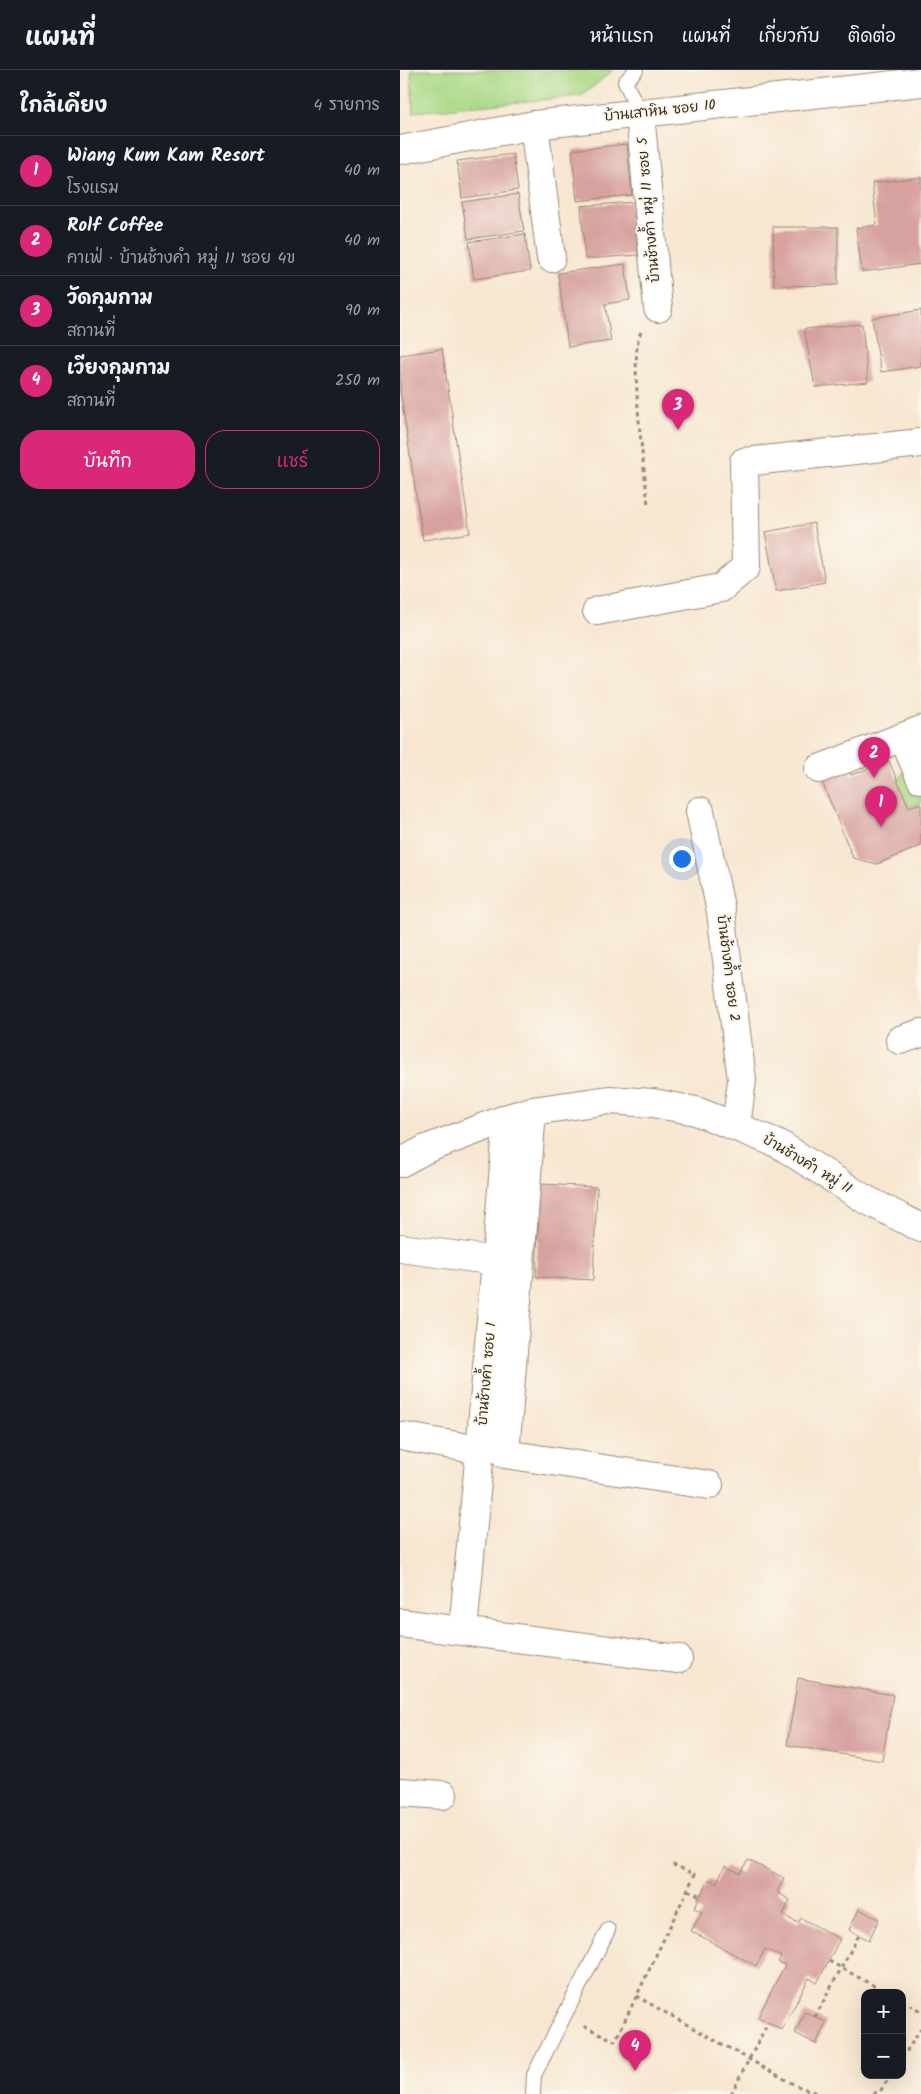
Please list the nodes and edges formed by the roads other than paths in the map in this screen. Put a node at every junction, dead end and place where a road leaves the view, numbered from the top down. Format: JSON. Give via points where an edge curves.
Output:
{"nodes":[{"id":1,"x":636,"y":70,"type":"edge"},
{"id":2,"x":921,"y":82,"type":"edge"},
{"id":3,"x":640,"y":113,"type":"junction"},
{"id":4,"x":534,"y":125,"type":"junction"},
{"id":5,"x":400,"y":150,"type":"edge"},
{"id":6,"x":551,"y":258,"type":"dead end"},
{"id":7,"x":658,"y":308,"type":"road end"},
{"id":8,"x":921,"y":443,"type":"edge"},
{"id":9,"x":597,"y":611,"type":"dead end"},
{"id":10,"x":912,"y":734,"type":"edge"},
{"id":11,"x":819,"y":769,"type":"dead end"},
{"id":12,"x":921,"y":779,"type":"edge"},
{"id":13,"x":700,"y":811,"type":"dead end"},
{"id":14,"x":520,"y":1115,"type":"junction"},
{"id":15,"x":736,"y":1126,"type":"junction"},
{"id":16,"x":400,"y":1163,"type":"edge"},
{"id":17,"x":921,"y":1228,"type":"edge"},
{"id":18,"x":400,"y":1248,"type":"edge"},
{"id":19,"x":497,"y":1261,"type":"junction"},
{"id":20,"x":400,"y":1436,"type":"edge"},
{"id":21,"x":480,"y":1450,"type":"junction"},
{"id":22,"x":709,"y":1485,"type":"dead end"},
{"id":23,"x":400,"y":1623,"type":"edge"},
{"id":24,"x":463,"y":1630,"type":"junction"},
{"id":25,"x":678,"y":1659,"type":"dead end"},
{"id":26,"x":400,"y":1792,"type":"edge"},
{"id":27,"x":443,"y":1795,"type":"dead end"},
{"id":28,"x":608,"y":1930,"type":"dead end"},
{"id":29,"x":533,"y":2094,"type":"edge"}],
"edges":[{"from":1,"to":3,"type":"lane","via":[[625,82]]},
{"from":2,"to":3,"type":"street","name":"บ้านเสาหิน ซอย 10"},
{"from":3,"to":4,"type":"street","name":"บ้านเสาหิน ซอย 10"},
{"from":3,"to":7,"type":"street","name":"บ้านช้างค้ำ หมู่ 11 ซอย 5"},
{"from":4,"to":5,"type":"street","name":"บ้านเสาหิน ซอย 10"},
{"from":4,"to":6,"type":"street"},
{"from":8,"to":9,"type":"street","via":[[744,462],[746,567],[721,588]]},
{"from":10,"to":11,"type":"street"},
{"from":10,"to":12,"type":"street"},
{"from":13,"to":15,"type":"street","name":"บ้านช้างค้ำ ซอย 2","via":[[721,912],[742,1080]]},
{"from":14,"to":15,"type":"street","name":"บ้านช้างคำ หมู่ 11","via":[[609,1100],[653,1103],[696,1111]]},
{"from":14,"to":16,"type":"street","name":"บ้านช้างคำ หมู่ 11","via":[[426,1149]]},
{"from":14,"to":19,"type":"street","name":"บ้านช้างค้ำ ซอย 1"},
{"from":14,"to":22,"type":"street","via":[[506,1454]]},
{"from":15,"to":17,"type":"street","name":"บ้านช้างคำ หมู่ 11","via":[[779,1144],[863,1198]]},
{"from":18,"to":19,"type":"street"},
{"from":19,"to":21,"type":"street","name":"บ้านช้างค้ำ ซอย 1"},
{"from":20,"to":21,"type":"street"},
{"from":21,"to":24,"type":"street","name":"บ้านช้างค้ำ ซอย 1"},
{"from":23,"to":24,"type":"street"},
{"from":24,"to":25,"type":"street"},
{"from":26,"to":27,"type":"street"},
{"from":28,"to":29,"type":"lane","via":[[534,2076]]}]}
